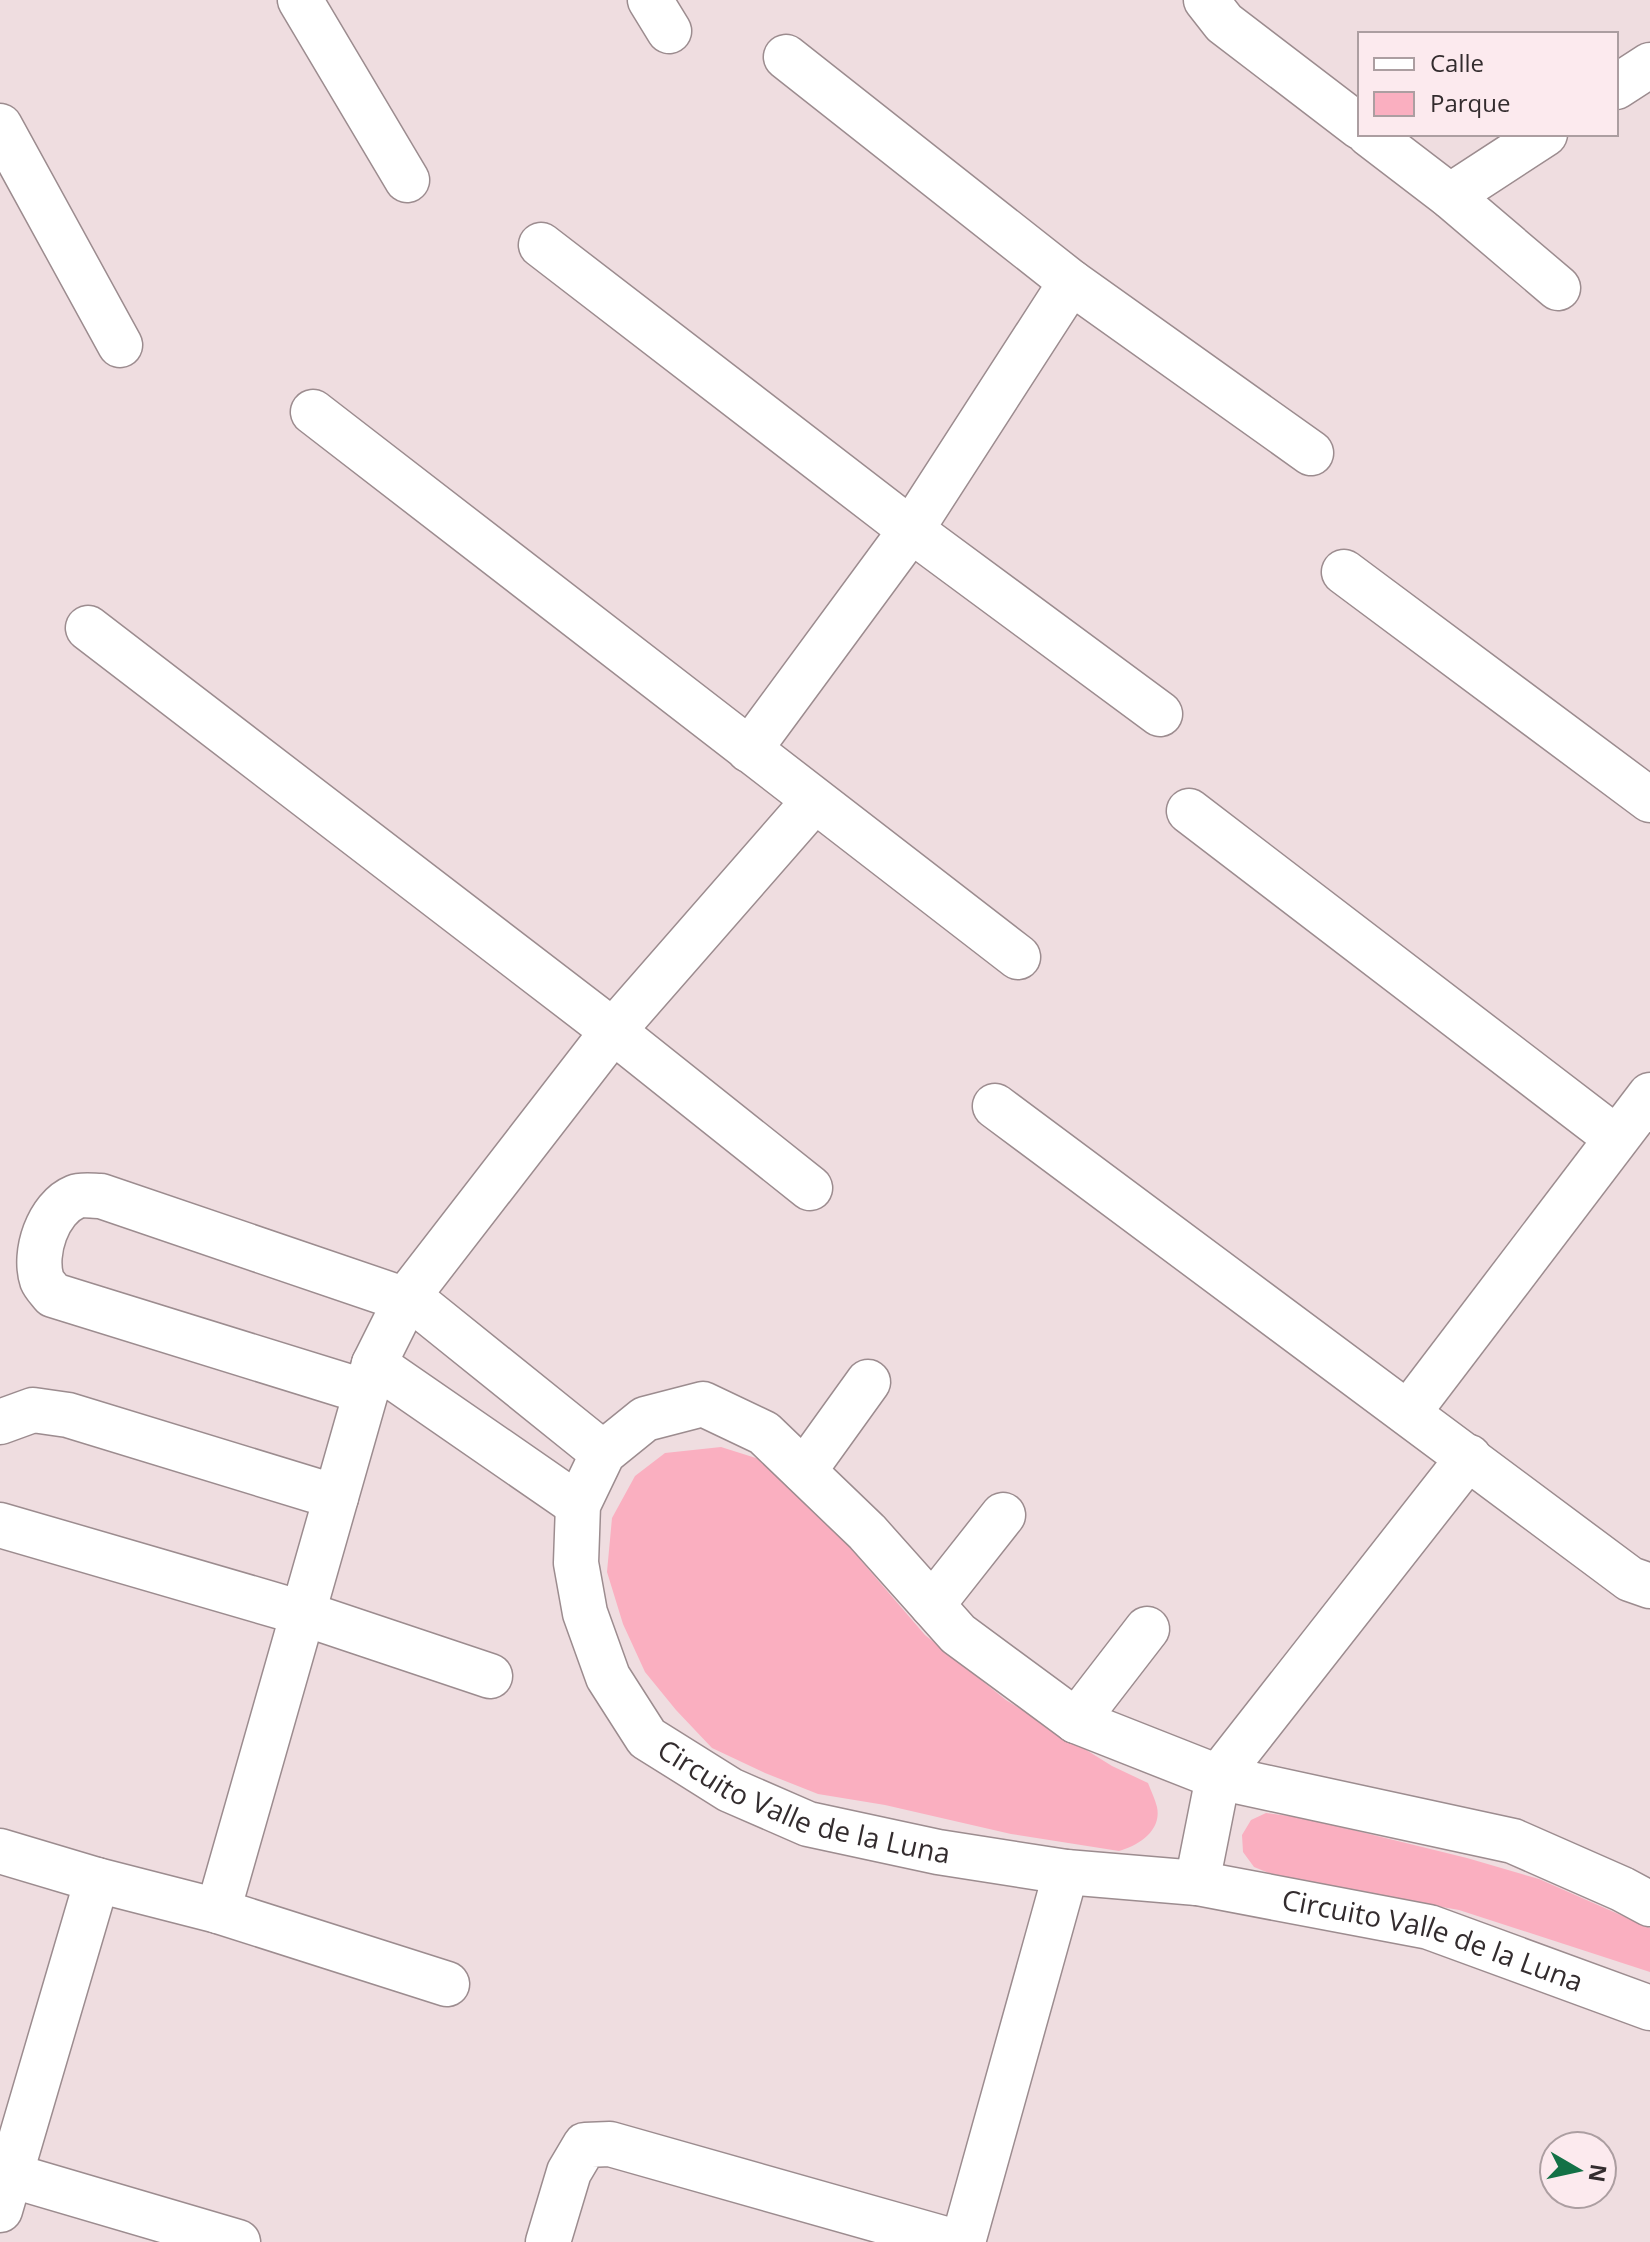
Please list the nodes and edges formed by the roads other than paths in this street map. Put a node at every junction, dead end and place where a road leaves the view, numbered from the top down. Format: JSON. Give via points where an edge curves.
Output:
{"nodes":[{"id":1,"x":300,"y":0,"type":"edge"},
{"id":2,"x":1206,"y":0,"type":"edge"},
{"id":3,"x":786,"y":57,"type":"dead end"},
{"id":4,"x":1650,"y":65,"type":"edge"},
{"id":5,"x":1618,"y":86,"type":"edge"},
{"id":6,"x":1358,"y":125,"type":"edge"},
{"id":7,"x":0,"y":126,"type":"edge"},
{"id":8,"x":1372,"y":136,"type":"edge"},
{"id":9,"x":1542,"y":136,"type":"edge"},
{"id":10,"x":407,"y":180,"type":"dead end"},
{"id":11,"x":1450,"y":196,"type":"junction"},
{"id":12,"x":541,"y":245,"type":"dead end"},
{"id":13,"x":1071,"y":282,"type":"junction"},
{"id":14,"x":1558,"y":288,"type":"dead end"},
{"id":15,"x":120,"y":345,"type":"dead end"},
{"id":16,"x":313,"y":412,"type":"dead end"},
{"id":17,"x":1311,"y":453,"type":"dead end"},
{"id":18,"x":911,"y":530,"type":"junction"},
{"id":19,"x":1344,"y":572,"type":"dead end"},
{"id":20,"x":88,"y":628,"type":"dead end"},
{"id":21,"x":1160,"y":714,"type":"dead end"},
{"id":22,"x":749,"y":750,"type":"junction"},
{"id":23,"x":1650,"y":800,"type":"edge"},
{"id":24,"x":814,"y":801,"type":"junction"},
{"id":25,"x":1189,"y":811,"type":"dead end"},
{"id":26,"x":1018,"y":957,"type":"dead end"},
{"id":27,"x":613,"y":1031,"type":"junction"},
{"id":28,"x":1650,"y":1095,"type":"edge"},
{"id":29,"x":995,"y":1106,"type":"dead end"},
{"id":30,"x":1616,"y":1138,"type":"junction"},
{"id":31,"x":810,"y":1188,"type":"dead end"},
{"id":32,"x":407,"y":1298,"type":"junction"},
{"id":33,"x":370,"y":1378,"type":"junction"},
{"id":34,"x":868,"y":1382,"type":"dead end"},
{"id":35,"x":1408,"y":1413,"type":"junction"},
{"id":36,"x":0,"y":1422,"type":"edge"},
{"id":37,"x":603,"y":1453,"type":"junction"},
{"id":38,"x":1469,"y":1457,"type":"junction"},
{"id":39,"x":804,"y":1471,"type":"junction"},
{"id":40,"x":336,"y":1497,"type":"junction"},
{"id":41,"x":578,"y":1505,"type":"junction"},
{"id":42,"x":1003,"y":1515,"type":"dead end"},
{"id":43,"x":0,"y":1525,"type":"edge"},
{"id":44,"x":1650,"y":1586,"type":"edge"},
{"id":45,"x":932,"y":1605,"type":"junction"},
{"id":46,"x":302,"y":1613,"type":"junction"},
{"id":47,"x":1147,"y":1629,"type":"dead end"},
{"id":48,"x":490,"y":1676,"type":"dead end"},
{"id":49,"x":1076,"y":1721,"type":"junction"},
{"id":50,"x":1218,"y":1777,"type":"junction"},
{"id":51,"x":0,"y":1851,"type":"edge"},
{"id":52,"x":1066,"y":1872,"type":"junction"},
{"id":53,"x":97,"y":1880,"type":"junction"},
{"id":54,"x":1197,"y":1883,"type":"junction"},
{"id":55,"x":1650,"y":1904,"type":"edge"},
{"id":56,"x":218,"y":1911,"type":"junction"},
{"id":57,"x":447,"y":1984,"type":"dead end"},
{"id":58,"x":1650,"y":2008,"type":"edge"},
{"id":59,"x":4,"y":2186,"type":"edge"},
{"id":60,"x":238,"y":2242,"type":"edge"},
{"id":61,"x":548,"y":2242,"type":"edge"},
{"id":62,"x":956,"y":2242,"type":"edge"},
{"id":63,"x":963,"y":2242,"type":"edge"}],
"edges":[{"from":1,"to":10,"type":"street"},
{"from":2,"to":6,"type":"street","via":[[1224,23]]},
{"from":3,"to":13,"type":"street"},
{"from":4,"to":5,"type":"street"},
{"from":7,"to":15,"type":"street"},
{"from":8,"to":11,"type":"street"},
{"from":9,"to":11,"type":"street"},
{"from":11,"to":14,"type":"street"},
{"from":12,"to":18,"type":"street"},
{"from":13,"to":17,"type":"street"},
{"from":13,"to":18,"type":"street"},
{"from":16,"to":22,"type":"street"},
{"from":18,"to":21,"type":"street"},
{"from":18,"to":22,"type":"street"},
{"from":19,"to":23,"type":"street"},
{"from":20,"to":27,"type":"street"},
{"from":22,"to":24,"type":"street"},
{"from":24,"to":26,"type":"street"},
{"from":24,"to":27,"type":"street"},
{"from":25,"to":30,"type":"street"},
{"from":27,"to":31,"type":"street"},
{"from":27,"to":32,"type":"street"},
{"from":28,"to":30,"type":"street"},
{"from":29,"to":35,"type":"street"},
{"from":30,"to":35,"type":"street"},
{"from":32,"to":33,"type":"street"},
{"from":32,"to":33,"type":"street","via":[[101,1196],[76,1197],[45,1228],[39,1265],[53,1295]]},
{"from":32,"to":37,"type":"street"},
{"from":33,"to":40,"type":"street"},
{"from":33,"to":41,"type":"street"},
{"from":34,"to":39,"type":"street"},
{"from":35,"to":38,"type":"street"},
{"from":36,"to":40,"type":"street","via":[[33,1410],[68,1415]]},
{"from":37,"to":39,"type":"street","name":"Circuito Valle de la Luna","via":[[645,1419],[703,1404],[764,1433]]},
{"from":37,"to":41,"type":"street","name":"Circuito Valle de la Luna"},
{"from":38,"to":44,"type":"street","via":[[1630,1579]]},
{"from":38,"to":50,"type":"street"},
{"from":39,"to":45,"type":"street","name":"Circuito Valle de la Luna"},
{"from":40,"to":46,"type":"street"},
{"from":41,"to":52,"type":"street","name":"Circuito Valle de la Luna","via":[[576,1563],[585,1613],[608,1677],[647,1738],[730,1790],[808,1824]]},
{"from":42,"to":45,"type":"street"},
{"from":43,"to":46,"type":"street"},
{"from":45,"to":49,"type":"street","name":"Circuito Valle de la Luna","via":[[958,1634]]},
{"from":46,"to":48,"type":"street"},
{"from":46,"to":56,"type":"street"},
{"from":47,"to":49,"type":"street"},
{"from":49,"to":50,"type":"street","name":"Circuito Valle de la Luna"},
{"from":50,"to":54,"type":"street"},
{"from":50,"to":55,"type":"street","name":"Circuito Valle de la Luna","via":[[1513,1841]]},
{"from":51,"to":53,"type":"street"},
{"from":52,"to":54,"type":"street","name":"Circuito Valle de la Luna"},
{"from":52,"to":63,"type":"street"},
{"from":53,"to":56,"type":"street"},
{"from":53,"to":59,"type":"street"},
{"from":54,"to":58,"type":"street","name":"Circuito Valle de la Luna","via":[[1429,1927]]},
{"from":56,"to":57,"type":"street"},
{"from":59,"to":60,"type":"street"},
{"from":61,"to":62,"type":"street","via":[[569,2172],[585,2145],[610,2144]]}]}
